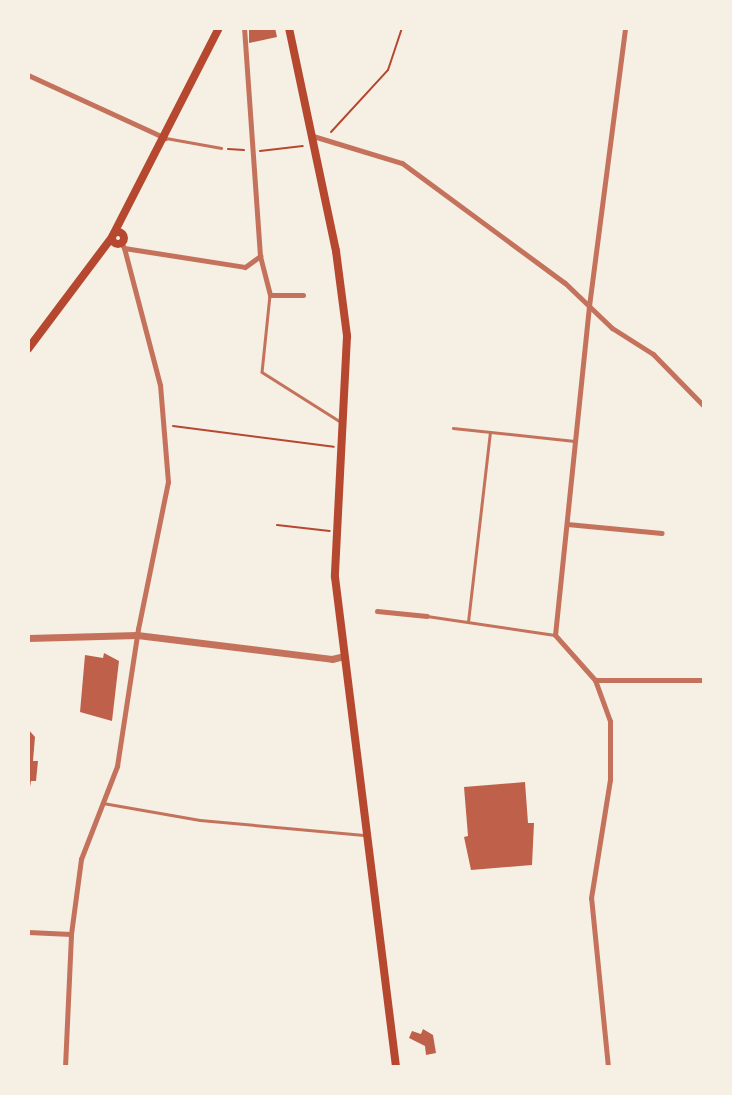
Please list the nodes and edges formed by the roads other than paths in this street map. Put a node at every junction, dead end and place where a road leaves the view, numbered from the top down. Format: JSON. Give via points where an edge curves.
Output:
{"nodes":[{"id":1,"x":219,"y":28,"type":"edge"},
{"id":2,"x":244,"y":28,"type":"edge"},
{"id":3,"x":289,"y":28,"type":"edge"},
{"id":4,"x":625,"y":28,"type":"edge"},
{"id":5,"x":28,"y":75,"type":"edge"},
{"id":6,"x":166,"y":138,"type":"junction"},
{"id":7,"x":314,"y":140,"type":"junction"},
{"id":8,"x":221,"y":148,"type":"road end"},
{"id":9,"x":127,"y":213,"type":"junction"},
{"id":10,"x":113,"y":235,"type":"junction"},
{"id":11,"x":123,"y":243,"type":"junction"},
{"id":12,"x":260,"y":256,"type":"junction"},
{"id":13,"x":270,"y":295,"type":"junction"},
{"id":14,"x":303,"y":295,"type":"dead end"},
{"id":15,"x":589,"y":306,"type":"junction"},
{"id":16,"x":28,"y":349,"type":"edge"},
{"id":17,"x":704,"y":406,"type":"edge"},
{"id":18,"x":344,"y":424,"type":"junction"},
{"id":19,"x":453,"y":428,"type":"dead end"},
{"id":20,"x":489,"y":433,"type":"junction"},
{"id":21,"x":574,"y":441,"type":"junction"},
{"id":22,"x":566,"y":524,"type":"junction"},
{"id":23,"x":662,"y":533,"type":"dead end"},
{"id":24,"x":376,"y":611,"type":"dead end"},
{"id":25,"x":427,"y":615,"type":"joint"},
{"id":26,"x":468,"y":622,"type":"junction"},
{"id":27,"x":137,"y":635,"type":"junction"},
{"id":28,"x":555,"y":635,"type":"junction"},
{"id":29,"x":28,"y":638,"type":"edge"},
{"id":30,"x":344,"y":656,"type":"junction"},
{"id":31,"x":595,"y":680,"type":"junction"},
{"id":32,"x":704,"y":680,"type":"edge"},
{"id":33,"x":103,"y":803,"type":"junction"},
{"id":34,"x":369,"y":834,"type":"junction"},
{"id":35,"x":28,"y":932,"type":"edge"},
{"id":36,"x":71,"y":934,"type":"junction"},
{"id":37,"x":65,"y":1067,"type":"edge"},
{"id":38,"x":396,"y":1067,"type":"edge"},
{"id":39,"x":608,"y":1067,"type":"edge"}],
"edges":[{"from":1,"to":6,"type":"main road"},
{"from":2,"to":12,"type":"street"},
{"from":3,"to":7,"type":"main road"},
{"from":4,"to":15,"type":"street"},
{"from":5,"to":6,"type":"street"},
{"from":6,"to":8,"type":"lane"},
{"from":6,"to":9,"type":"main road"},
{"from":7,"to":15,"type":"street","via":[[329,139],[402,163]]},
{"from":7,"to":18,"type":"main road","via":[[347,336]]},
{"from":9,"to":10,"type":"main road"},
{"from":9,"to":11,"type":"main road"},
{"from":10,"to":11,"type":"main road","via":[[115,244]]},
{"from":10,"to":16,"type":"main road"},
{"from":11,"to":12,"type":"street","via":[[185,259],[245,267]]},
{"from":11,"to":27,"type":"street","via":[[160,385],[168,482]]},
{"from":12,"to":13,"type":"street"},
{"from":13,"to":14,"type":"street"},
{"from":13,"to":18,"type":"lane","via":[[262,372]]},
{"from":15,"to":17,"type":"street","via":[[664,363]]},
{"from":15,"to":21,"type":"street"},
{"from":18,"to":30,"type":"main road","via":[[335,577]]},
{"from":19,"to":20,"type":"lane"},
{"from":20,"to":21,"type":"lane"},
{"from":20,"to":26,"type":"lane"},
{"from":21,"to":22,"type":"street"},
{"from":22,"to":23,"type":"street"},
{"from":22,"to":28,"type":"street"},
{"from":24,"to":25,"type":"street"},
{"from":25,"to":26,"type":"lane"},
{"from":26,"to":28,"type":"lane"},
{"from":27,"to":29,"type":"street"},
{"from":27,"to":30,"type":"street","via":[[329,658]]},
{"from":27,"to":33,"type":"street","via":[[117,766]]},
{"from":28,"to":31,"type":"street"},
{"from":30,"to":34,"type":"main road"},
{"from":31,"to":32,"type":"street"},
{"from":31,"to":39,"type":"street","via":[[610,721],[612,759],[591,898]]},
{"from":33,"to":34,"type":"lane","via":[[200,820]]},
{"from":33,"to":36,"type":"street","via":[[86,839]]},
{"from":34,"to":38,"type":"main road"},
{"from":35,"to":36,"type":"street"},
{"from":36,"to":37,"type":"street"}]}
